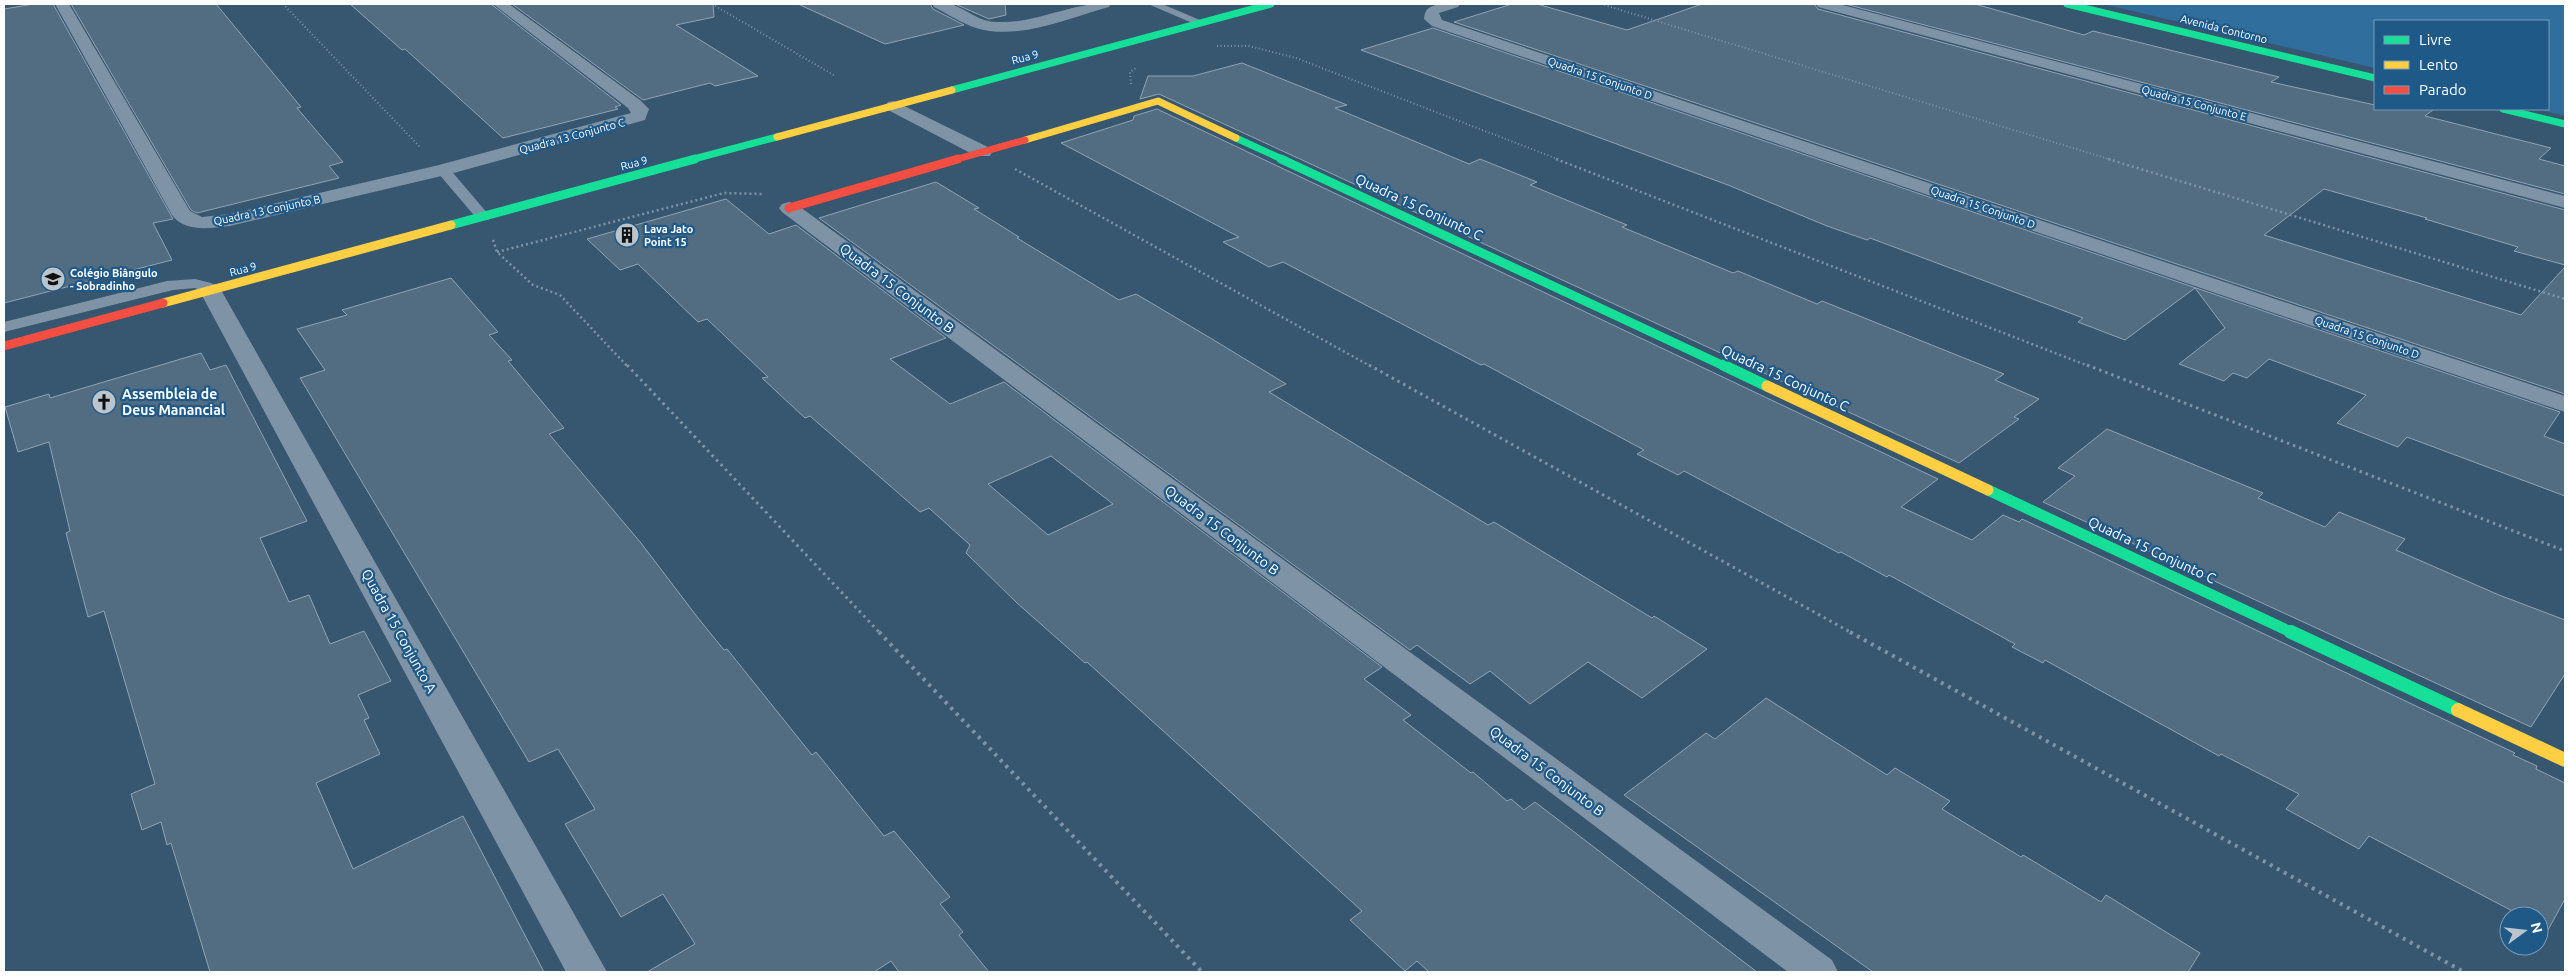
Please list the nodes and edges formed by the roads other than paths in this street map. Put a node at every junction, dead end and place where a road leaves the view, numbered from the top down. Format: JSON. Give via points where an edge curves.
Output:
{"nodes":[{"id":1,"x":62,"y":4,"type":"edge"},
{"id":2,"x":500,"y":4,"type":"edge"},
{"id":3,"x":939,"y":4,"type":"edge"},
{"id":4,"x":1104,"y":4,"type":"edge"},
{"id":5,"x":1153,"y":4,"type":"edge"},
{"id":6,"x":1271,"y":4,"type":"edge"},
{"id":7,"x":1453,"y":4,"type":"edge"},
{"id":8,"x":1823,"y":4,"type":"edge"},
{"id":9,"x":2067,"y":4,"type":"edge"},
{"id":10,"x":1201,"y":23,"type":"junction"},
{"id":11,"x":2374,"y":78,"type":"edge"},
{"id":12,"x":894,"y":106,"type":"junction"},
{"id":13,"x":2507,"y":110,"type":"edge"},
{"id":14,"x":2565,"y":124,"type":"edge"},
{"id":15,"x":983,"y":152,"type":"junction"},
{"id":16,"x":443,"y":170,"type":"junction"},
{"id":17,"x":2565,"y":202,"type":"edge"},
{"id":18,"x":789,"y":208,"type":"joint"},
{"id":19,"x":483,"y":217,"type":"junction"},
{"id":20,"x":210,"y":290,"type":"junction"},
{"id":21,"x":4,"y":327,"type":"edge"},
{"id":22,"x":4,"y":346,"type":"edge"},
{"id":23,"x":2565,"y":404,"type":"edge"},
{"id":24,"x":2565,"y":760,"type":"edge"},
{"id":25,"x":587,"y":972,"type":"edge"},
{"id":26,"x":1818,"y":972,"type":"edge"}],
"edges":[{"from":1,"to":16,"type":"street","name":"Quadra 13 Conjunto B","via":[[182,215],[191,220],[230,220]]},
{"from":2,"to":16,"type":"street","name":"Quadra 13 Conjunto C","via":[[634,104],[641,113],[632,120]]},
{"from":3,"to":4,"type":"street","via":[[987,26],[997,27]]},
{"from":5,"to":10,"type":"lane"},
{"from":6,"to":10,"type":"street","name":"Rua 9"},
{"from":7,"to":23,"type":"street","name":"Quadra 15 Conjunto D","via":[[1432,11],[1432,19]]},
{"from":8,"to":17,"type":"street","name":"Quadra 15 Conjunto E"},
{"from":9,"to":11,"type":"street","name":"Avenida Contorno"},
{"from":10,"to":12,"type":"street","name":"Rua 9"},
{"from":12,"to":15,"type":"street"},
{"from":12,"to":19,"type":"street","name":"Rua 9"},
{"from":13,"to":14,"type":"street"},
{"from":15,"to":18,"type":"street"},
{"from":15,"to":24,"type":"street","name":"Quadra 15 Conjunto C","via":[[1158,101]]},
{"from":16,"to":19,"type":"lane"},
{"from":18,"to":26,"type":"street","name":"Quadra 15 Conjunto B"},
{"from":19,"to":20,"type":"street","name":"Rua 9"},
{"from":20,"to":21,"type":"lane","via":[[203,284],[193,283],[167,286]]},
{"from":20,"to":22,"type":"street","name":"Rua 9"},
{"from":20,"to":25,"type":"street","name":"Quadra 15 Conjunto A"}]}
